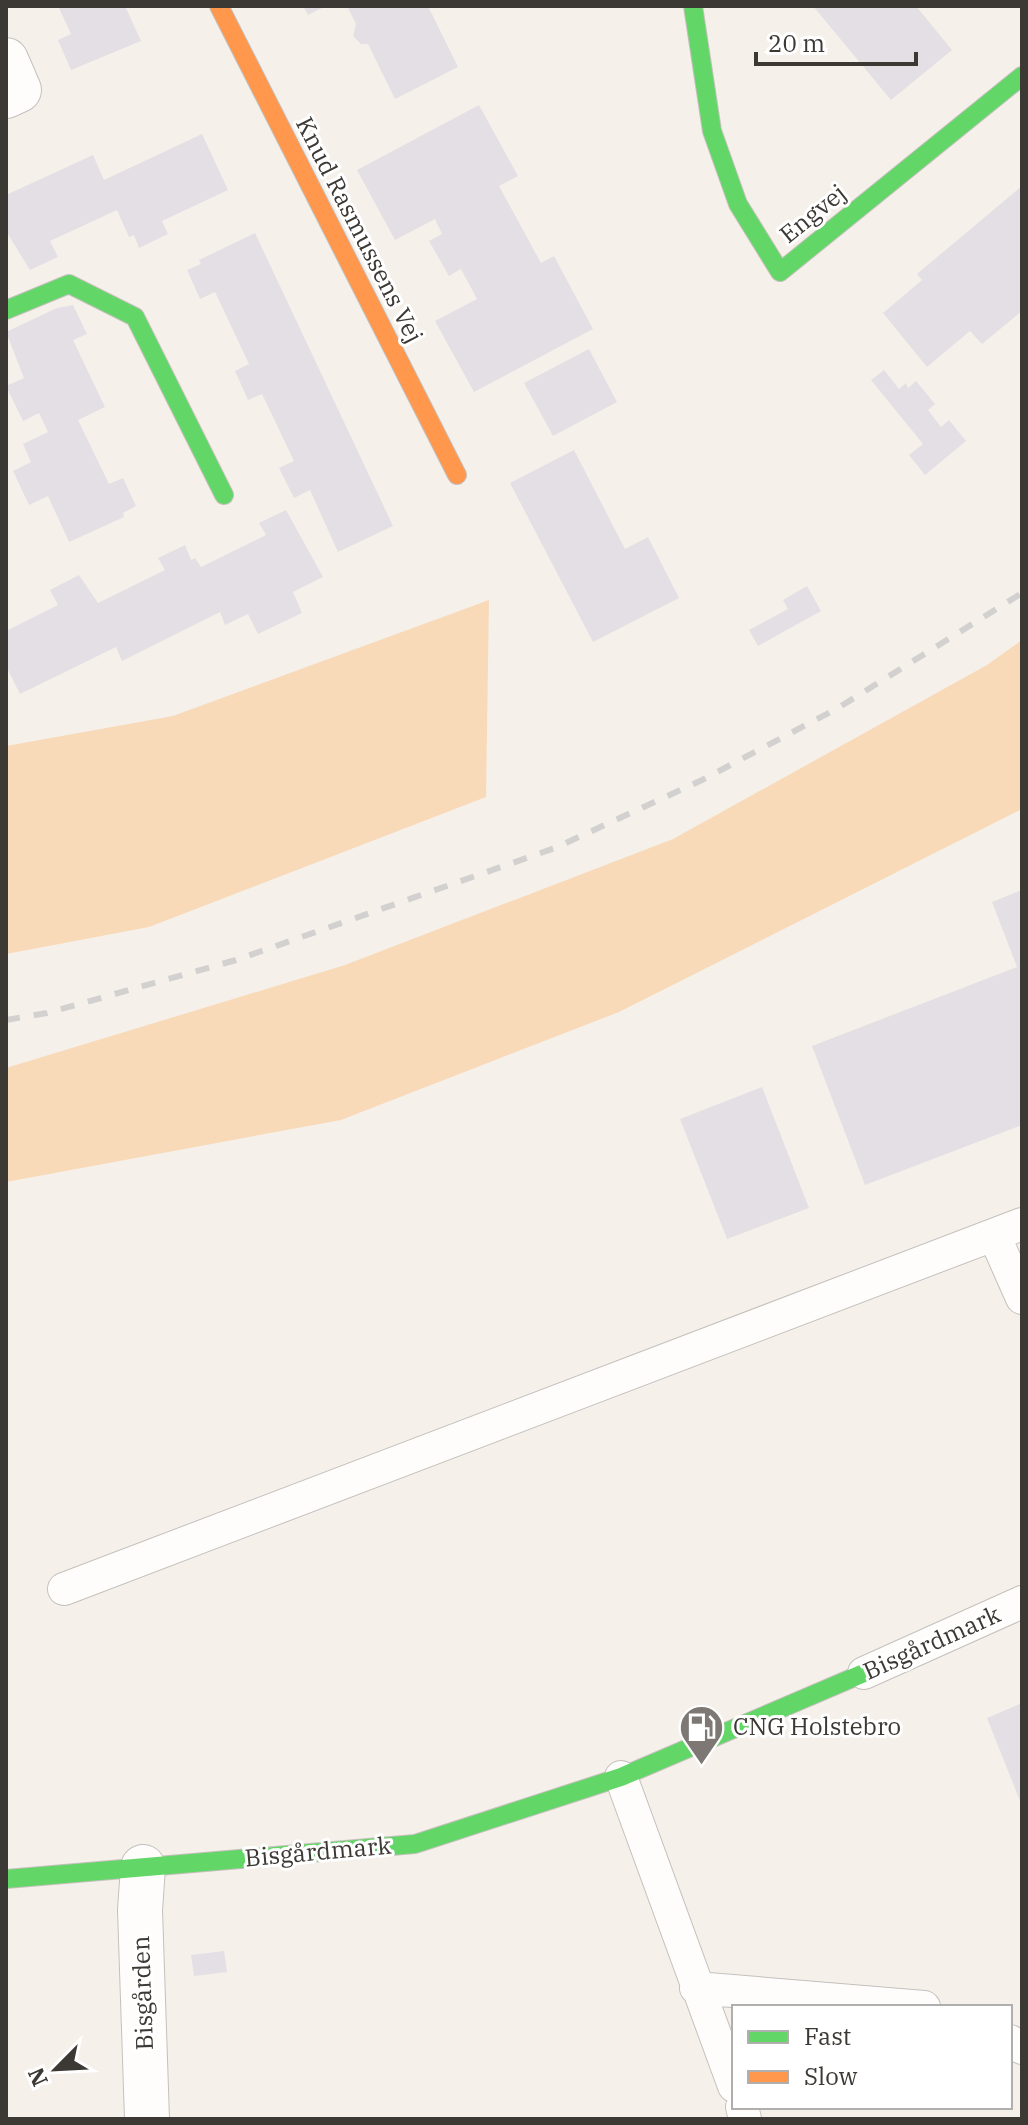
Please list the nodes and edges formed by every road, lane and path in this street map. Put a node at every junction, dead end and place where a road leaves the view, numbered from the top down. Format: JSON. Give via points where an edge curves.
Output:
{"nodes":[{"id":1,"x":219,"y":6,"type":"edge"},
{"id":2,"x":693,"y":6,"type":"edge"},
{"id":3,"x":6,"y":60,"type":"edge"},
{"id":4,"x":1022,"y":76,"type":"edge"},
{"id":5,"x":6,"y":96,"type":"edge"},
{"id":6,"x":6,"y":310,"type":"edge"},
{"id":7,"x":457,"y":475,"type":"dead end"},
{"id":8,"x":224,"y":495,"type":"dead end"},
{"id":9,"x":1008,"y":1229,"type":"edge"},
{"id":10,"x":1022,"y":1298,"type":"edge"},
{"id":11,"x":64,"y":1589,"type":"dead end"},
{"id":12,"x":1022,"y":1602,"type":"edge"},
{"id":13,"x":864,"y":1673,"type":"joint"},
{"id":14,"x":621,"y":1777,"type":"junction"},
{"id":15,"x":143,"y":1867,"type":"junction"},
{"id":16,"x":6,"y":1879,"type":"edge"},
{"id":17,"x":696,"y":1988,"type":"junction"},
{"id":18,"x":900,"y":2005,"type":"edge"},
{"id":19,"x":732,"y":2081,"type":"edge"},
{"id":20,"x":147,"y":2119,"type":"edge"}],
"edges":[{"from":1,"to":7,"type":"street","name":"Knud Rasmussens Vej"},
{"from":2,"to":4,"type":"street","name":"Engvej","via":[[712,131],[738,204],[780,272]]},
{"from":3,"to":5,"type":"street","via":[[19,90]]},
{"from":6,"to":8,"type":"street","via":[[69,284],[135,317]]},
{"from":9,"to":10,"type":"lane"},
{"from":9,"to":11,"type":"lane"},
{"from":12,"to":13,"type":"lane","name":"Bisgårdmark"},
{"from":13,"to":14,"type":"street","name":"Bisgårdmark"},
{"from":14,"to":15,"type":"street","name":"Bisgårdmark","via":[[415,1844]]},
{"from":14,"to":17,"type":"lane"},
{"from":15,"to":16,"type":"street","name":"Bisgårdmark"},
{"from":15,"to":20,"type":"street","name":"Bisgården"},
{"from":17,"to":18,"type":"lane"},
{"from":17,"to":19,"type":"lane"}]}
